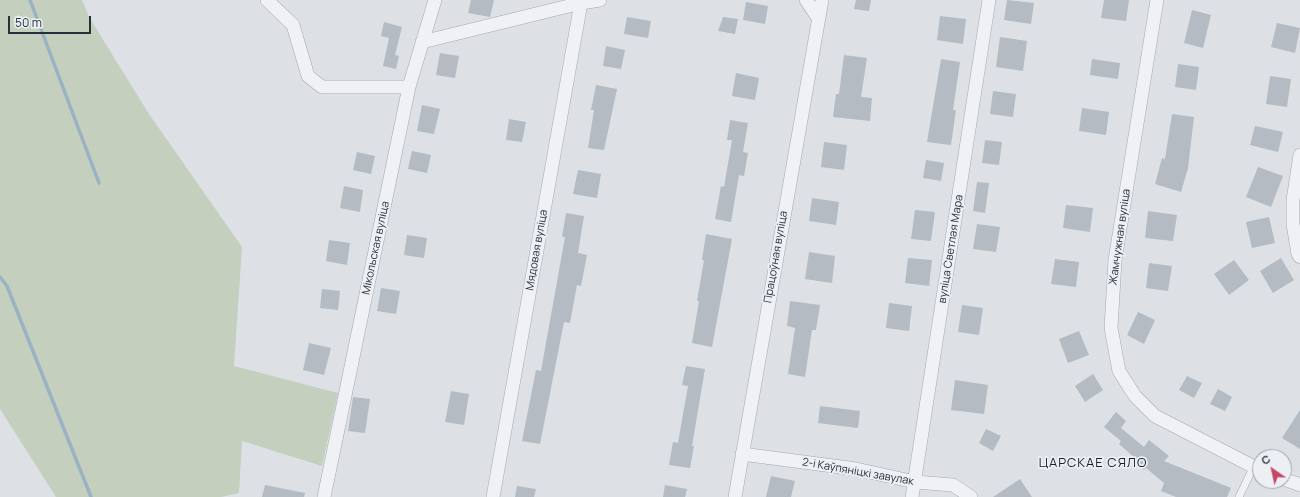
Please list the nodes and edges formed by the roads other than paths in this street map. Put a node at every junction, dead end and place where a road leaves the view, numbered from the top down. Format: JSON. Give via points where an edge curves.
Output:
{"nodes":[{"id":1,"x":268,"y":0,"type":"edge"},
{"id":2,"x":435,"y":0,"type":"edge"},
{"id":3,"x":600,"y":0,"type":"edge"},
{"id":4,"x":806,"y":0,"type":"edge"},
{"id":5,"x":822,"y":0,"type":"edge"},
{"id":6,"x":989,"y":0,"type":"edge"},
{"id":7,"x":1157,"y":0,"type":"edge"},
{"id":8,"x":581,"y":3,"type":"junction"},
{"id":9,"x":818,"y":18,"type":"junction"},
{"id":10,"x":422,"y":42,"type":"junction"},
{"id":11,"x":409,"y":87,"type":"junction"},
{"id":12,"x":1300,"y":155,"type":"edge"},
{"id":13,"x":1300,"y":257,"type":"edge"},
{"id":14,"x":742,"y":454,"type":"junction"},
{"id":15,"x":1252,"y":466,"type":"edge"},
{"id":16,"x":1252,"y":477,"type":"edge"},
{"id":17,"x":915,"y":482,"type":"junction"},
{"id":18,"x":324,"y":497,"type":"edge"},
{"id":19,"x":493,"y":497,"type":"edge"},
{"id":20,"x":735,"y":497,"type":"edge"},
{"id":21,"x":912,"y":497,"type":"edge"},
{"id":22,"x":971,"y":497,"type":"edge"},
{"id":23,"x":1239,"y":497,"type":"edge"}],
"edges":[{"from":1,"to":11,"type":"street","via":[[294,25],[308,76],[322,87]]},
{"from":2,"to":10,"type":"street","name":"Мікольская вуліца"},
{"from":3,"to":8,"type":"street"},
{"from":4,"to":9,"type":"street"},
{"from":5,"to":9,"type":"street","name":"Працоўная вуліца"},
{"from":6,"to":17,"type":"street","name":"вуліца Светлая Мара"},
{"from":7,"to":15,"type":"street","name":"Жамчужная вуліца","via":[[1115,260],[1111,328],[1119,372],[1135,396],[1155,416]]},
{"from":8,"to":10,"type":"street"},
{"from":8,"to":19,"type":"street","name":"Мядовая вуліца"},
{"from":9,"to":14,"type":"street","name":"Працоўная вуліца"},
{"from":10,"to":11,"type":"street","name":"Мікольская вуліца"},
{"from":11,"to":18,"type":"street","name":"Мікольская вуліца"},
{"from":12,"to":13,"type":"street","via":[[1293,200],[1293,224]]},
{"from":14,"to":17,"type":"street","name":"2-і Каўпяніцкі завулак","via":[[856,469]]},
{"from":14,"to":20,"type":"street","name":"Працоўная вуліца"},
{"from":16,"to":23,"type":"lane"},
{"from":17,"to":21,"type":"street","name":"вуліца Светлая Мара"},
{"from":17,"to":22,"type":"street","name":"2-і Каўпяніцкі завулак","via":[[953,486]]}]}
